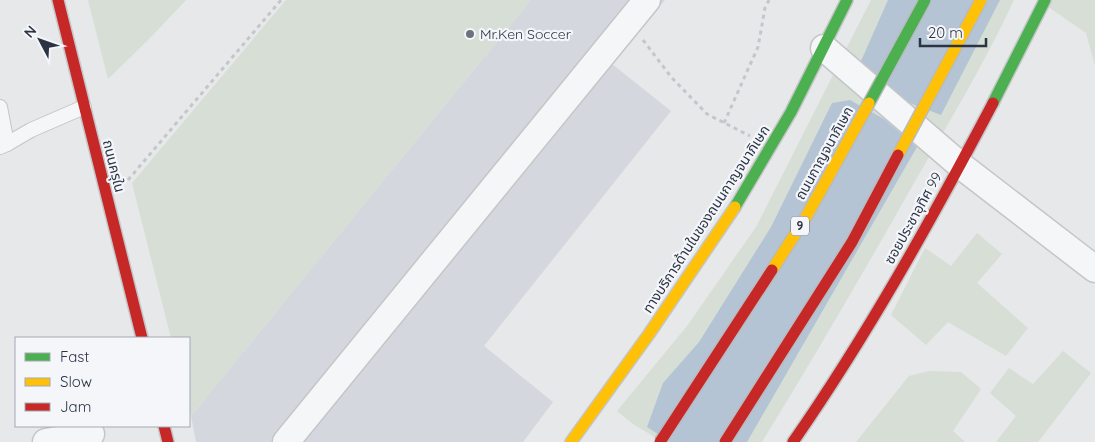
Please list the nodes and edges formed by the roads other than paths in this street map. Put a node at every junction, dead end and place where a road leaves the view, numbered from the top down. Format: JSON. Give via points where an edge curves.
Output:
{"nodes":[{"id":1,"x":58,"y":0,"type":"edge"},
{"id":2,"x":647,"y":0,"type":"edge"},
{"id":3,"x":847,"y":0,"type":"edge"},
{"id":4,"x":925,"y":0,"type":"edge"},
{"id":5,"x":981,"y":0,"type":"edge"},
{"id":6,"x":1045,"y":0,"type":"edge"},
{"id":7,"x":824,"y":48,"type":"junction"},
{"id":8,"x":0,"y":107,"type":"edge"},
{"id":9,"x":84,"y":107,"type":"junction"},
{"id":10,"x":4,"y":146,"type":"edge"},
{"id":11,"x":960,"y":165,"type":"junction"},
{"id":12,"x":1095,"y":269,"type":"edge"},
{"id":13,"x":142,"y":337,"type":"edge"},
{"id":14,"x":164,"y":427,"type":"edge"},
{"id":15,"x":91,"y":434,"type":"dead end"},
{"id":16,"x":46,"y":442,"type":"edge"},
{"id":17,"x":168,"y":442,"type":"edge"},
{"id":18,"x":286,"y":442,"type":"edge"},
{"id":19,"x":571,"y":442,"type":"edge"},
{"id":20,"x":660,"y":442,"type":"edge"},
{"id":21,"x":725,"y":442,"type":"edge"},
{"id":22,"x":793,"y":442,"type":"edge"}],
"edges":[{"from":1,"to":9,"type":"main road","name":"ถนนครุใน"},
{"from":2,"to":18,"type":"street"},
{"from":3,"to":7,"type":"main road","name":"ทางบริการด้านในของถนนกาญจนาภิเษก"},
{"from":4,"to":20,"type":"main road","name":"ถนนกาญจนาภิเษก","number":"9","bridge":true,"via":[[806,217]]},
{"from":5,"to":21,"type":"main road","bridge":true,"via":[[852,242]]},
{"from":6,"to":11,"type":"main road","name":"ซอยประชาอุทิศ 99"},
{"from":7,"to":11,"type":"street"},
{"from":7,"to":19,"type":"main road","name":"ทางบริการด้านในของถนนกาญจนาภิเษก","via":[[772,147],[641,348]]},
{"from":8,"to":10,"type":"lane"},
{"from":9,"to":10,"type":"lane","via":[[31,130]]},
{"from":9,"to":13,"type":"main road","name":"ถนนครุใน"},
{"from":11,"to":12,"type":"street"},
{"from":11,"to":22,"type":"main road","name":"ซอยประชาอุทิศ 99","via":[[865,333]]},
{"from":14,"to":17,"type":"main road"},
{"from":15,"to":16,"type":"street"}]}
